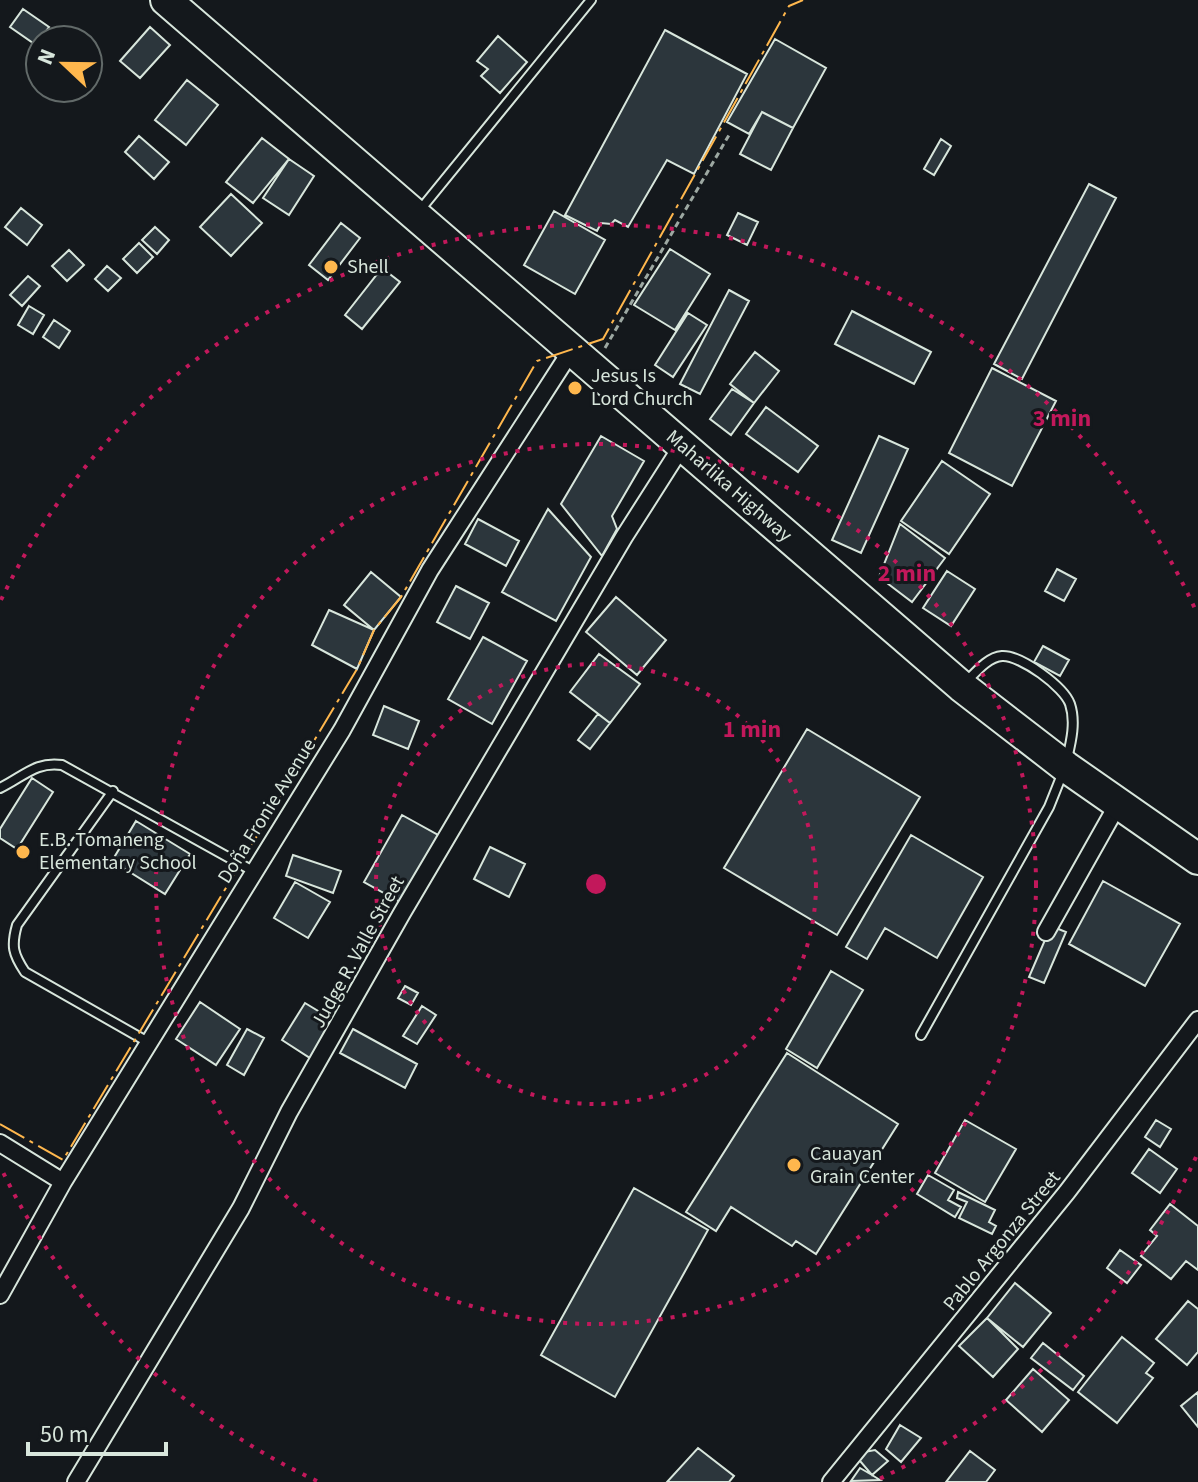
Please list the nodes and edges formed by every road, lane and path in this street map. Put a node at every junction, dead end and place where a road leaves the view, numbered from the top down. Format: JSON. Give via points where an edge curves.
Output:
{"nodes":[{"id":1,"x":166,"y":0,"type":"edge"},
{"id":2,"x":591,"y":0,"type":"edge"},
{"id":3,"x":729,"y":135,"type":"dead end"},
{"id":4,"x":414,"y":216,"type":"junction"},
{"id":5,"x":582,"y":360,"type":"junction"},
{"id":6,"x":682,"y":446,"type":"junction"},
{"id":7,"x":961,"y":686,"type":"junction"},
{"id":8,"x":1066,"y":767,"type":"junction"},
{"id":9,"x":0,"y":788,"type":"edge"},
{"id":10,"x":113,"y":791,"type":"junction"},
{"id":11,"x":1118,"y":804,"type":"junction"},
{"id":12,"x":1198,"y":859,"type":"edge"},
{"id":13,"x":253,"y":871,"type":"junction"},
{"id":14,"x":1046,"y":932,"type":"dead end"},
{"id":15,"x":1198,"y":1020,"type":"edge"},
{"id":16,"x":921,"y":1035,"type":"dead end"},
{"id":17,"x":148,"y":1042,"type":"junction"},
{"id":18,"x":0,"y":1143,"type":"edge"},
{"id":19,"x":63,"y":1182,"type":"junction"},
{"id":20,"x":0,"y":1295,"type":"edge"},
{"id":21,"x":76,"y":1482,"type":"edge"},
{"id":22,"x":831,"y":1482,"type":"edge"}],
"edges":[{"from":1,"to":4,"type":"highway","name":"Maharlika Highway"},
{"from":2,"to":4,"type":"lane"},
{"from":3,"to":5,"type":"path"},
{"from":4,"to":5,"type":"highway","name":"Maharlika Highway"},
{"from":5,"to":6,"type":"highway","name":"Maharlika Highway"},
{"from":5,"to":13,"type":"street","name":"Doña Fronie Avenue","via":[[430,570],[342,730]]},
{"from":6,"to":7,"type":"highway","name":"Maharlika Highway"},
{"from":6,"to":21,"type":"street","name":"Judge R. Valle Street","via":[[409,900],[241,1208]]},
{"from":7,"to":8,"type":"highway","name":"Maharlika Highway"},
{"from":7,"to":8,"type":"lane","via":[[1002,656],[1053,682],[1072,708]]},
{"from":8,"to":11,"type":"highway","name":"Maharlika Highway"},
{"from":8,"to":16,"type":"lane","via":[[1043,818]]},
{"from":9,"to":10,"type":"lane","via":[[46,762]]},
{"from":10,"to":13,"type":"lane"},
{"from":10,"to":17,"type":"lane","via":[[17,925],[11,943],[25,972]]},
{"from":11,"to":12,"type":"highway","name":"Maharlika Highway"},
{"from":11,"to":14,"type":"street"},
{"from":13,"to":17,"type":"street","name":"Doña Fronie Avenue"},
{"from":15,"to":22,"type":"street","name":"Pablo Argonza Street","via":[[1058,1204]]},
{"from":17,"to":19,"type":"street","name":"Doña Fronie Avenue"},
{"from":18,"to":19,"type":"street"},
{"from":19,"to":20,"type":"street","name":"Doña Fronie Avenue"}]}
